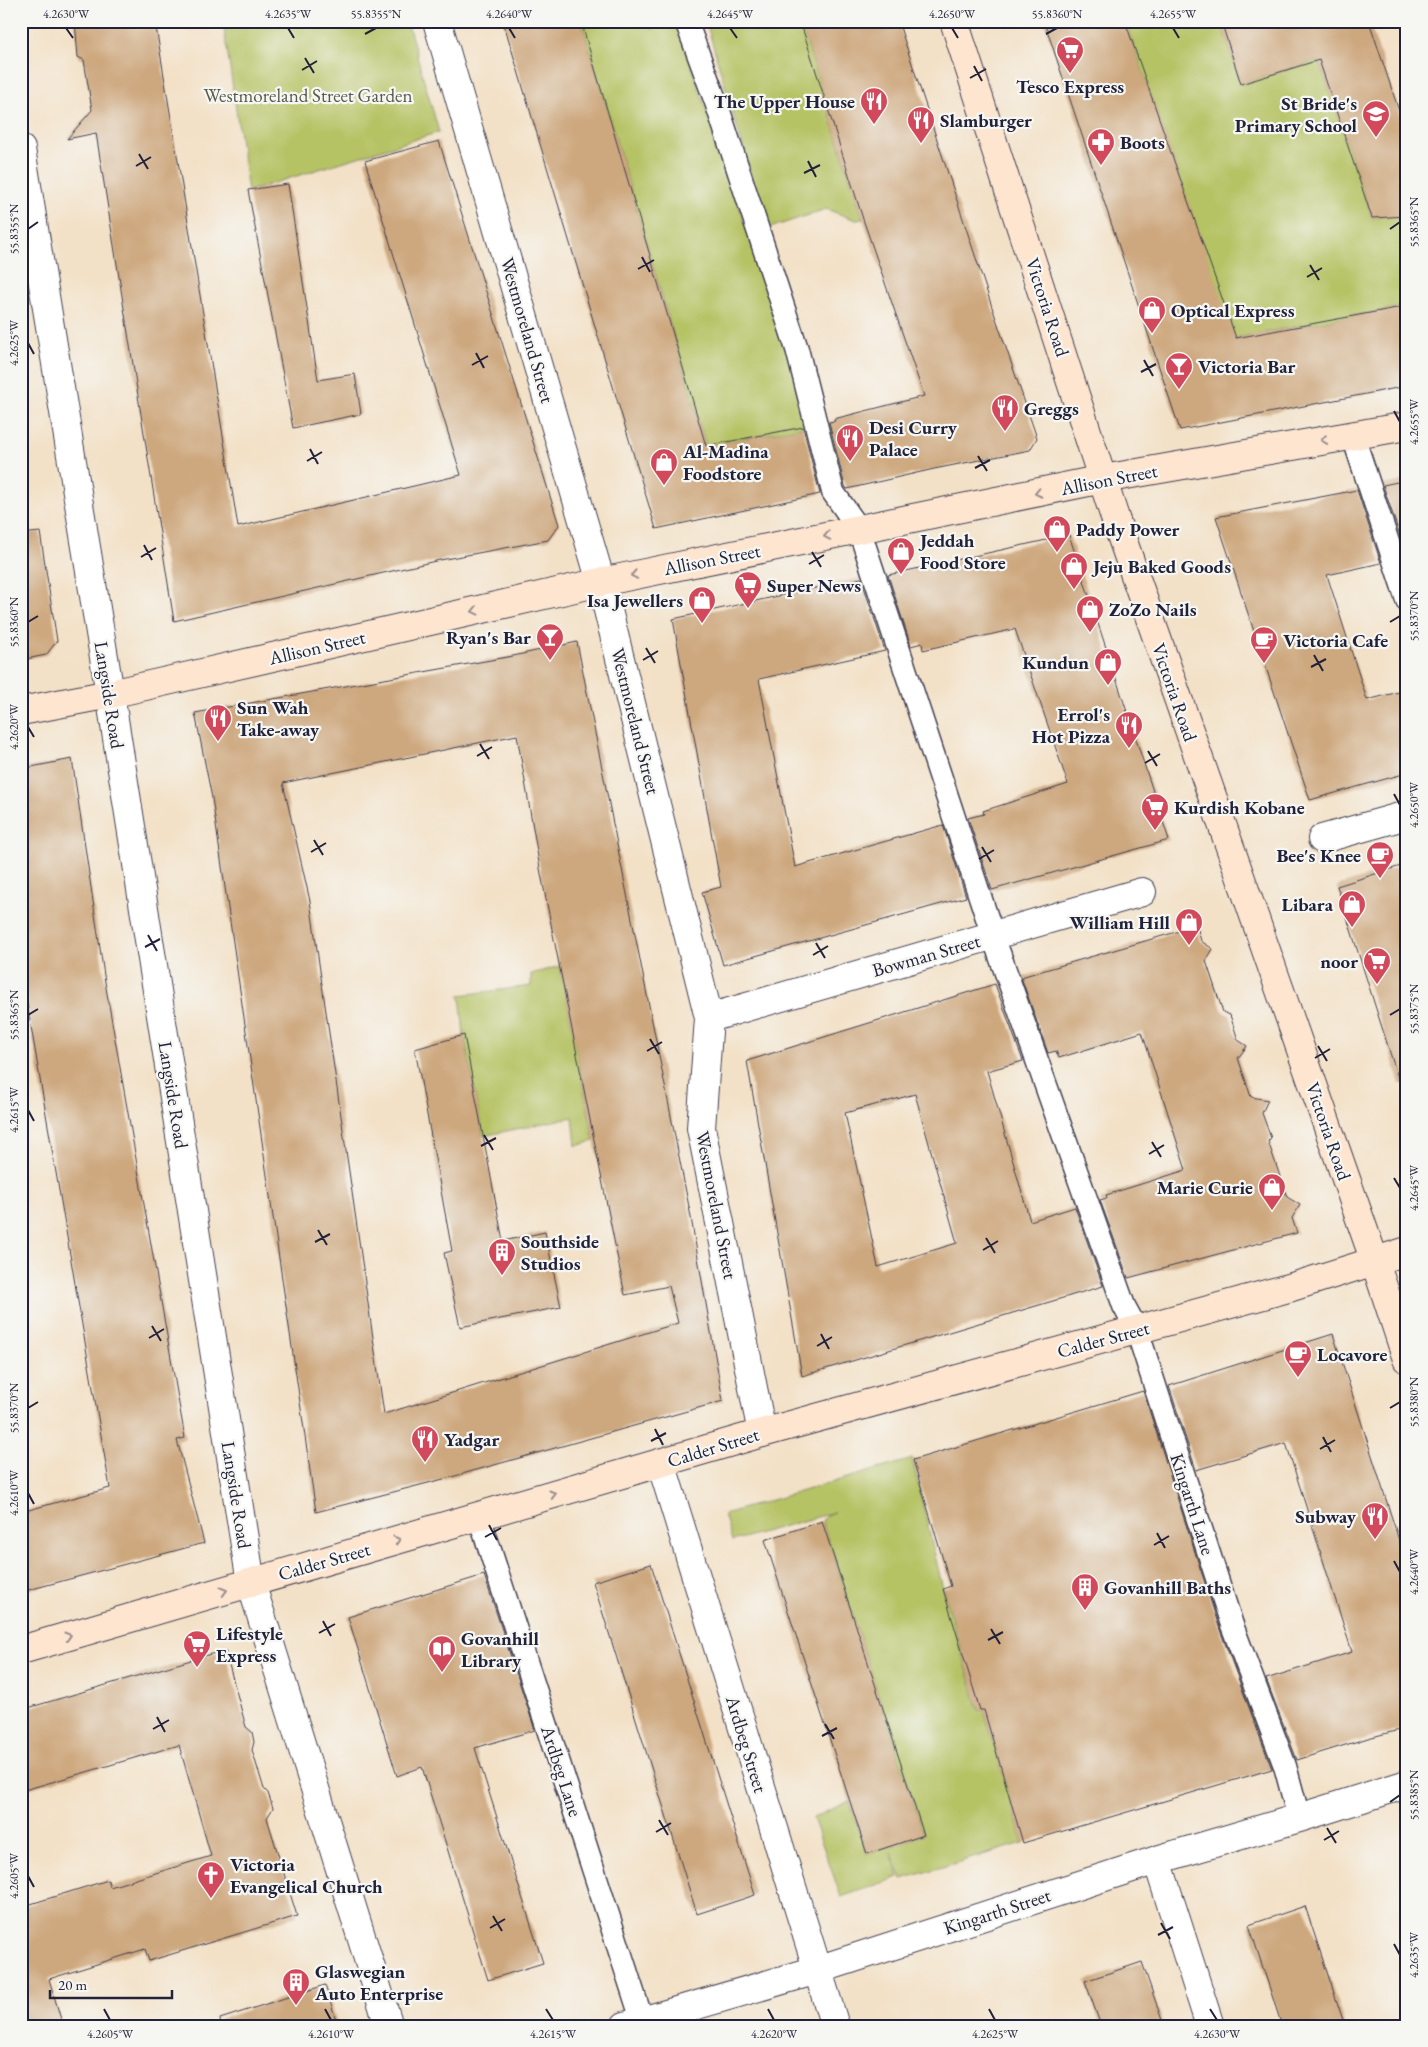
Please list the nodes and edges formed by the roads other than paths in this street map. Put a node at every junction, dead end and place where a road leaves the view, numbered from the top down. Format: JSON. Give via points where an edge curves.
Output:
{"nodes":[{"id":1,"x":437,"y":21,"type":"edge"},
{"id":2,"x":686,"y":21,"type":"edge"},
{"id":3,"x":954,"y":21,"type":"edge"},
{"id":4,"x":21,"y":149,"type":"edge"},
{"id":5,"x":1407,"y":426,"type":"edge"},
{"id":6,"x":1353,"y":436,"type":"junction"},
{"id":7,"x":1103,"y":479,"type":"junction"},
{"id":8,"x":859,"y":529,"type":"junction"},
{"id":9,"x":601,"y":582,"type":"junction"},
{"id":10,"x":1407,"y":600,"type":"edge"},
{"id":11,"x":110,"y":694,"type":"junction"},
{"id":12,"x":21,"y":711,"type":"edge"},
{"id":13,"x":1407,"y":815,"type":"edge"},
{"id":14,"x":1322,"y":839,"type":"dead end"},
{"id":15,"x":1142,"y":892,"type":"dead end"},
{"id":16,"x":994,"y":936,"type":"junction"},
{"id":17,"x":709,"y":1018,"type":"junction"},
{"id":18,"x":1407,"y":1251,"type":"edge"},
{"id":19,"x":1375,"y":1262,"type":"junction"},
{"id":20,"x":1137,"y":1330,"type":"junction"},
{"id":21,"x":1407,"y":1359,"type":"edge"},
{"id":22,"x":762,"y":1433,"type":"junction"},
{"id":23,"x":660,"y":1463,"type":"junction"},
{"id":24,"x":479,"y":1516,"type":"junction"},
{"id":25,"x":251,"y":1583,"type":"junction"},
{"id":26,"x":21,"y":1650,"type":"edge"},
{"id":27,"x":1407,"y":1784,"type":"edge"},
{"id":28,"x":1299,"y":1818,"type":"junction"},
{"id":29,"x":1157,"y":1860,"type":"junction"},
{"id":30,"x":817,"y":1970,"type":"junction"},
{"id":31,"x":638,"y":2024,"type":"edge"},
{"id":32,"x":388,"y":2026,"type":"edge"},
{"id":33,"x":835,"y":2026,"type":"edge"},
{"id":34,"x":1210,"y":2026,"type":"edge"}],
"edges":[{"from":1,"to":9,"type":"street","name":"Westmoreland Street"},
{"from":2,"to":8,"type":"lane","name":"Kingarth Lane","via":[[797,349],[833,492]]},
{"from":3,"to":7,"type":"street","name":"Victoria Road"},
{"from":4,"to":11,"type":"street","name":"Langside Road"},
{"from":5,"to":6,"type":"street","name":"Allison Street"},
{"from":6,"to":7,"type":"street","name":"Allison Street","one_way":true},
{"from":6,"to":10,"type":"lane"},
{"from":7,"to":8,"type":"street","name":"Allison Street","one_way":true},
{"from":7,"to":19,"type":"street","name":"Victoria Road"},
{"from":8,"to":9,"type":"street","name":"Allison Street","one_way":true},
{"from":8,"to":16,"type":"lane","name":"Kingarth Lane"},
{"from":9,"to":11,"type":"street","name":"Allison Street","one_way":true},
{"from":9,"to":17,"type":"street","name":"Westmoreland Street"},
{"from":11,"to":12,"type":"street","name":"Allison Street"},
{"from":11,"to":25,"type":"street","name":"Langside Road"},
{"from":13,"to":14,"type":"street"},
{"from":15,"to":16,"type":"street","name":"Bowman Street"},
{"from":16,"to":17,"type":"street","name":"Bowman Street"},
{"from":16,"to":20,"type":"lane","name":"Kingarth Lane","via":[[1124,1306]]},
{"from":17,"to":22,"type":"street","name":"Westmoreland Street","via":[[701,1128]]},
{"from":18,"to":19,"type":"street","name":"Calder Street"},
{"from":19,"to":20,"type":"street","name":"Calder Street"},
{"from":19,"to":21,"type":"street","name":"Victoria Road"},
{"from":20,"to":22,"type":"street","name":"Calder Street"},
{"from":20,"to":28,"type":"lane","name":"Kingarth Lane","via":[[1232,1626],[1284,1766]]},
{"from":22,"to":23,"type":"street","name":"Calder Street"},
{"from":24,"to":23,"type":"street","name":"Calder Street","one_way":true},
{"from":23,"to":30,"type":"street","name":"Ardbeg Street"},
{"from":25,"to":24,"type":"street","name":"Calder Street","one_way":true},
{"from":24,"to":31,"type":"lane","name":"Ardbeg Lane"},
{"from":26,"to":25,"type":"street","name":"Calder Street","one_way":true},
{"from":25,"to":32,"type":"street","name":"Langside Road"},
{"from":27,"to":28,"type":"street","name":"Kingarth Street"},
{"from":28,"to":29,"type":"street","name":"Kingarth Street"},
{"from":29,"to":30,"type":"street","name":"Kingarth Street"},
{"from":29,"to":34,"type":"street"},
{"from":30,"to":31,"type":"street","name":"Kingarth Street"},
{"from":30,"to":33,"type":"street","name":"Ardbeg Street"}]}
